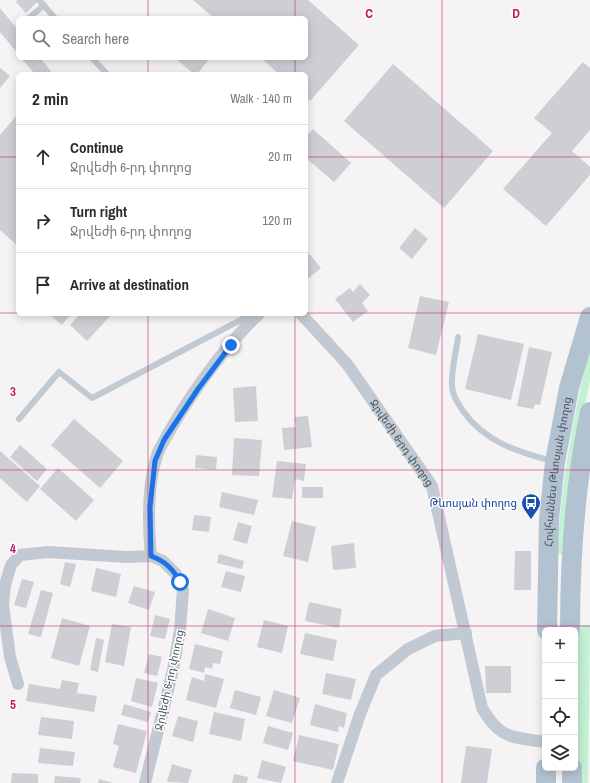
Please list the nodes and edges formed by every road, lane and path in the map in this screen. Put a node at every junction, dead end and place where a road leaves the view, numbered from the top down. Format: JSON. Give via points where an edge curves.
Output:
{"nodes":[{"id":1,"x":39,"y":0,"type":"edge"},
{"id":2,"x":44,"y":5,"type":"junction"},
{"id":3,"x":31,"y":16,"type":"edge"},
{"id":4,"x":53,"y":16,"type":"edge"},
{"id":5,"x":94,"y":60,"type":"edge"},
{"id":6,"x":105,"y":72,"type":"edge"},
{"id":7,"x":248,"y":316,"type":"edge"},
{"id":8,"x":257,"y":316,"type":"edge"},
{"id":9,"x":303,"y":316,"type":"edge"},
{"id":10,"x":590,"y":317,"type":"edge"},
{"id":11,"x":458,"y":337,"type":"dead end"},
{"id":12,"x":590,"y":412,"type":"edge"},
{"id":13,"x":19,"y":418,"type":"dead end"},
{"id":14,"x":555,"y":462,"type":"junction"},
{"id":15,"x":151,"y":556,"type":"junction"},
{"id":16,"x":572,"y":556,"type":"junction"},
{"id":17,"x":548,"y":557,"type":"junction"},
{"id":18,"x":548,"y":610,"type":"junction"},
{"id":19,"x":570,"y":610,"type":"junction"},
{"id":20,"x":547,"y":627,"type":"edge"},
{"id":21,"x":570,"y":627,"type":"edge"},
{"id":22,"x":466,"y":633,"type":"junction"},
{"id":23,"x":18,"y":684,"type":"dead end"},
{"id":24,"x":542,"y":742,"type":"edge"},
{"id":25,"x":546,"y":771,"type":"edge"},
{"id":26,"x":572,"y":771,"type":"edge"},
{"id":27,"x":145,"y":783,"type":"edge"},
{"id":28,"x":337,"y":783,"type":"edge"},
{"id":29,"x":546,"y":783,"type":"edge"},
{"id":30,"x":572,"y":783,"type":"edge"}],
"edges":[{"from":1,"to":2,"type":"lane"},
{"from":2,"to":3,"type":"lane"},
{"from":2,"to":4,"type":"lane"},
{"from":5,"to":6,"type":"lane"},
{"from":7,"to":13,"type":"lane","via":[[92,398],[59,372]]},
{"from":8,"to":15,"type":"street","via":[[223,354],[159,450],[155,461],[150,507]]},
{"from":9,"to":22,"type":"street","name":"Ջրվեժի 6-րդ փողոց","via":[[347,364],[432,486]]},
{"from":10,"to":14,"type":"main road","name":"Հովհաննես Թևոսյան փողոց","via":[[569,388]]},
{"from":11,"to":14,"type":"lane","via":[[452,386],[455,399],[468,417],[483,433],[498,442],[530,456]]},
{"from":12,"to":16,"type":"main road","name":"Հովհաննես Թևոսյան փողոց","via":[[582,449]]},
{"from":14,"to":17,"type":"main road","name":"Հովհաննես Թևոսյան փողոց","via":[[548,519]]},
{"from":15,"to":23,"type":"street","via":[[48,552],[20,555],[11,565],[2,604],[10,657]]},
{"from":15,"to":27,"type":"street","name":"Ջրվեժի 6-րդ փողոց","via":[[163,561],[176,574],[183,590],[183,600],[173,670]]},
{"from":16,"to":17,"type":"main road","via":[[564,568],[557,568]]},
{"from":16,"to":19,"type":"main road","name":"Հովհաննես Թևոսյան փողոց"},
{"from":17,"to":18,"type":"main road","name":"Հովհաննես Թևոսյան փողոց"},
{"from":18,"to":19,"type":"main road","via":[[556,602],[563,602]]},
{"from":18,"to":20,"type":"main road","name":"Հովհաննես Թևոսյան փողոց"},
{"from":19,"to":21,"type":"main road","name":"Հովհաննես Թևոսյան փողոց"},
{"from":22,"to":24,"type":"street","name":"Ջրվեժի 6-րդ փողոց","via":[[482,708],[490,722],[500,733]]},
{"from":22,"to":28,"type":"street","via":[[435,636],[408,649],[376,675]]},
{"from":25,"to":29,"type":"main road"},
{"from":26,"to":30,"type":"main road"}]}
